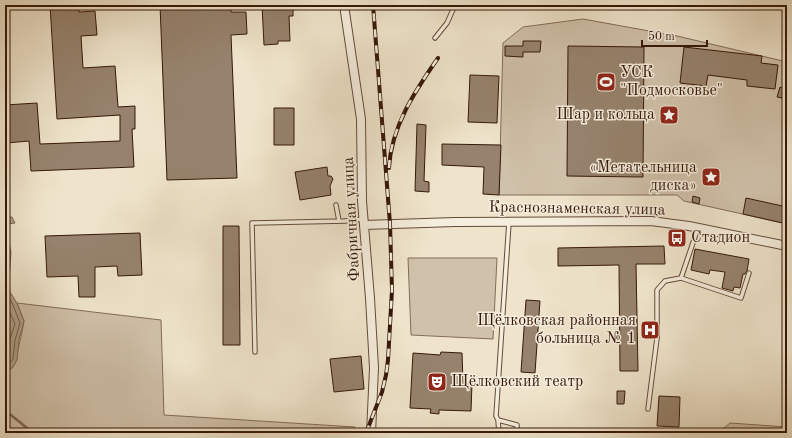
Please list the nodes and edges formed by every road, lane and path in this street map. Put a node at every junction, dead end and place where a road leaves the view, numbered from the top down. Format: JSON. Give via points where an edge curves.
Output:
{"nodes":[{"id":1,"x":344,"y":5,"type":"edge"},
{"id":2,"x":455,"y":5,"type":"edge"},
{"id":3,"x":435,"y":38,"type":"dead end"},
{"id":4,"x":336,"y":205,"type":"dead end"},
{"id":5,"x":339,"y":221,"type":"junction"},
{"id":6,"x":509,"y":221,"type":"junction"},
{"id":7,"x":364,"y":222,"type":"junction"},
{"id":8,"x":698,"y":228,"type":"junction"},
{"id":9,"x":787,"y":246,"type":"edge"},
{"id":10,"x":749,"y":273,"type":"dead end"},
{"id":11,"x":681,"y":278,"type":"junction"},
{"id":12,"x":255,"y":352,"type":"dead end"},
{"id":13,"x":648,"y":410,"type":"dead end"},
{"id":14,"x":498,"y":420,"type":"junction"},
{"id":15,"x":371,"y":433,"type":"edge"},
{"id":16,"x":499,"y":433,"type":"edge"},
{"id":17,"x":517,"y":433,"type":"edge"}],
"edges":[{"from":1,"to":7,"type":"street","name":"Фабричная улица","via":[[361,119]]},
{"from":2,"to":3,"type":"lane","via":[[448,23]]},
{"from":4,"to":5,"type":"lane"},
{"from":5,"to":7,"type":"lane"},
{"from":5,"to":12,"type":"lane","via":[[252,222]]},
{"from":6,"to":7,"type":"street","name":"Краснознаменская улица"},
{"from":6,"to":8,"type":"street","name":"Краснознаменская улица","via":[[651,221]]},
{"from":6,"to":14,"type":"lane","via":[[497,387]]},
{"from":7,"to":15,"type":"street","name":"Фабричная улица","via":[[374,368]]},
{"from":8,"to":9,"type":"street","name":"Краснознаменская улица"},
{"from":8,"to":11,"type":"lane"},
{"from":10,"to":11,"type":"lane","via":[[741,298]]},
{"from":11,"to":13,"type":"lane","via":[[665,281],[657,290],[657,338]]},
{"from":14,"to":16,"type":"lane"},
{"from":14,"to":17,"type":"lane","via":[[517,425]]}]}
